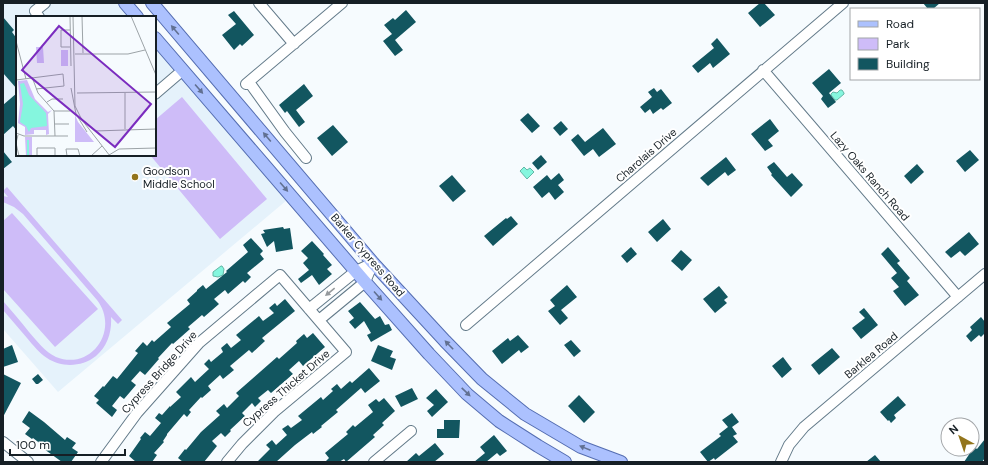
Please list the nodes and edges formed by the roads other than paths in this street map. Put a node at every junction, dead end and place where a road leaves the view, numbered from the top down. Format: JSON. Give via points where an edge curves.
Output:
{"nodes":[{"id":1,"x":45,"y":3,"type":"edge"},
{"id":2,"x":125,"y":3,"type":"edge"},
{"id":3,"x":152,"y":3,"type":"edge"},
{"id":4,"x":259,"y":3,"type":"edge"},
{"id":5,"x":342,"y":3,"type":"edge"},
{"id":6,"x":843,"y":3,"type":"edge"},
{"id":7,"x":38,"y":16,"type":"edge"},
{"id":8,"x":136,"y":16,"type":"edge"},
{"id":9,"x":156,"y":39,"type":"edge"},
{"id":10,"x":294,"y":44,"type":"junction"},
{"id":11,"x":198,"y":57,"type":"junction"},
{"id":12,"x":182,"y":70,"type":"junction"},
{"id":13,"x":763,"y":70,"type":"junction"},
{"id":14,"x":156,"y":93,"type":"edge"},
{"id":15,"x":306,"y":158,"type":"dead end"},
{"id":16,"x":373,"y":263,"type":"junction"},
{"id":17,"x":356,"y":271,"type":"junction"},
{"id":18,"x":985,"y":274,"type":"edge"},
{"id":19,"x":365,"y":282,"type":"junction"},
{"id":20,"x":958,"y":297,"type":"junction"},
{"id":21,"x":309,"y":309,"type":"junction"},
{"id":22,"x":319,"y":320,"type":"junction"},
{"id":23,"x":466,"y":325,"type":"dead end"},
{"id":24,"x":411,"y":431,"type":"dead end"},
{"id":25,"x":3,"y":442,"type":"edge"},
{"id":26,"x":104,"y":461,"type":"edge"},
{"id":27,"x":28,"y":462,"type":"edge"},
{"id":28,"x":227,"y":462,"type":"edge"},
{"id":29,"x":374,"y":462,"type":"edge"},
{"id":30,"x":565,"y":462,"type":"edge"},
{"id":31,"x":621,"y":462,"type":"edge"},
{"id":32,"x":781,"y":462,"type":"edge"}],
"edges":[{"from":1,"to":7,"type":"street","via":[[35,11]]},
{"from":2,"to":8,"type":"main road"},
{"from":11,"to":3,"type":"main road","name":"Barker Cypress Road","one_way":true},
{"from":4,"to":10,"type":"street"},
{"from":5,"to":10,"type":"street"},
{"from":6,"to":13,"type":"street","name":"Charolais Drive"},
{"from":9,"to":12,"type":"main road","name":"Barker Cypress Road"},
{"from":10,"to":15,"type":"street","via":[[248,83]]},
{"from":11,"to":12,"type":"main road"},
{"from":16,"to":11,"type":"main road","name":"Barker Cypress Road","one_way":true},
{"from":12,"to":14,"type":"street"},
{"from":12,"to":17,"type":"main road","name":"Barker Cypress Road","one_way":true},
{"from":13,"to":20,"type":"street","name":"Lazy Oaks Ranch Road"},
{"from":13,"to":23,"type":"street","name":"Charolais Drive"},
{"from":16,"to":17,"type":"street"},
{"from":16,"to":19,"type":"street"},
{"from":31,"to":16,"type":"main road","name":"Barker Cypress Road","one_way":true,"via":[[581,447],[525,414],[482,379]]},
{"from":17,"to":19,"type":"main road","name":"Barker Cypress Road"},
{"from":17,"to":21,"type":"street","one_way":true},
{"from":18,"to":20,"type":"street","name":"Barklea Road"},
{"from":19,"to":22,"type":"street"},
{"from":19,"to":30,"type":"main road","name":"Barker Cypress Road","one_way":true,"via":[[467,394],[499,421]]},
{"from":20,"to":32,"type":"street","name":"Barklea Road","via":[[804,427],[789,445]]},
{"from":21,"to":22,"type":"street"},
{"from":21,"to":26,"type":"street","name":"Cypress Bridge Drive","via":[[280,275],[199,343],[137,413]]},
{"from":22,"to":28,"type":"street","name":"Cypress Thicket Drive","via":[[346,352],[274,412]]},
{"from":24,"to":29,"type":"street"},
{"from":25,"to":27,"type":"street"}]}
